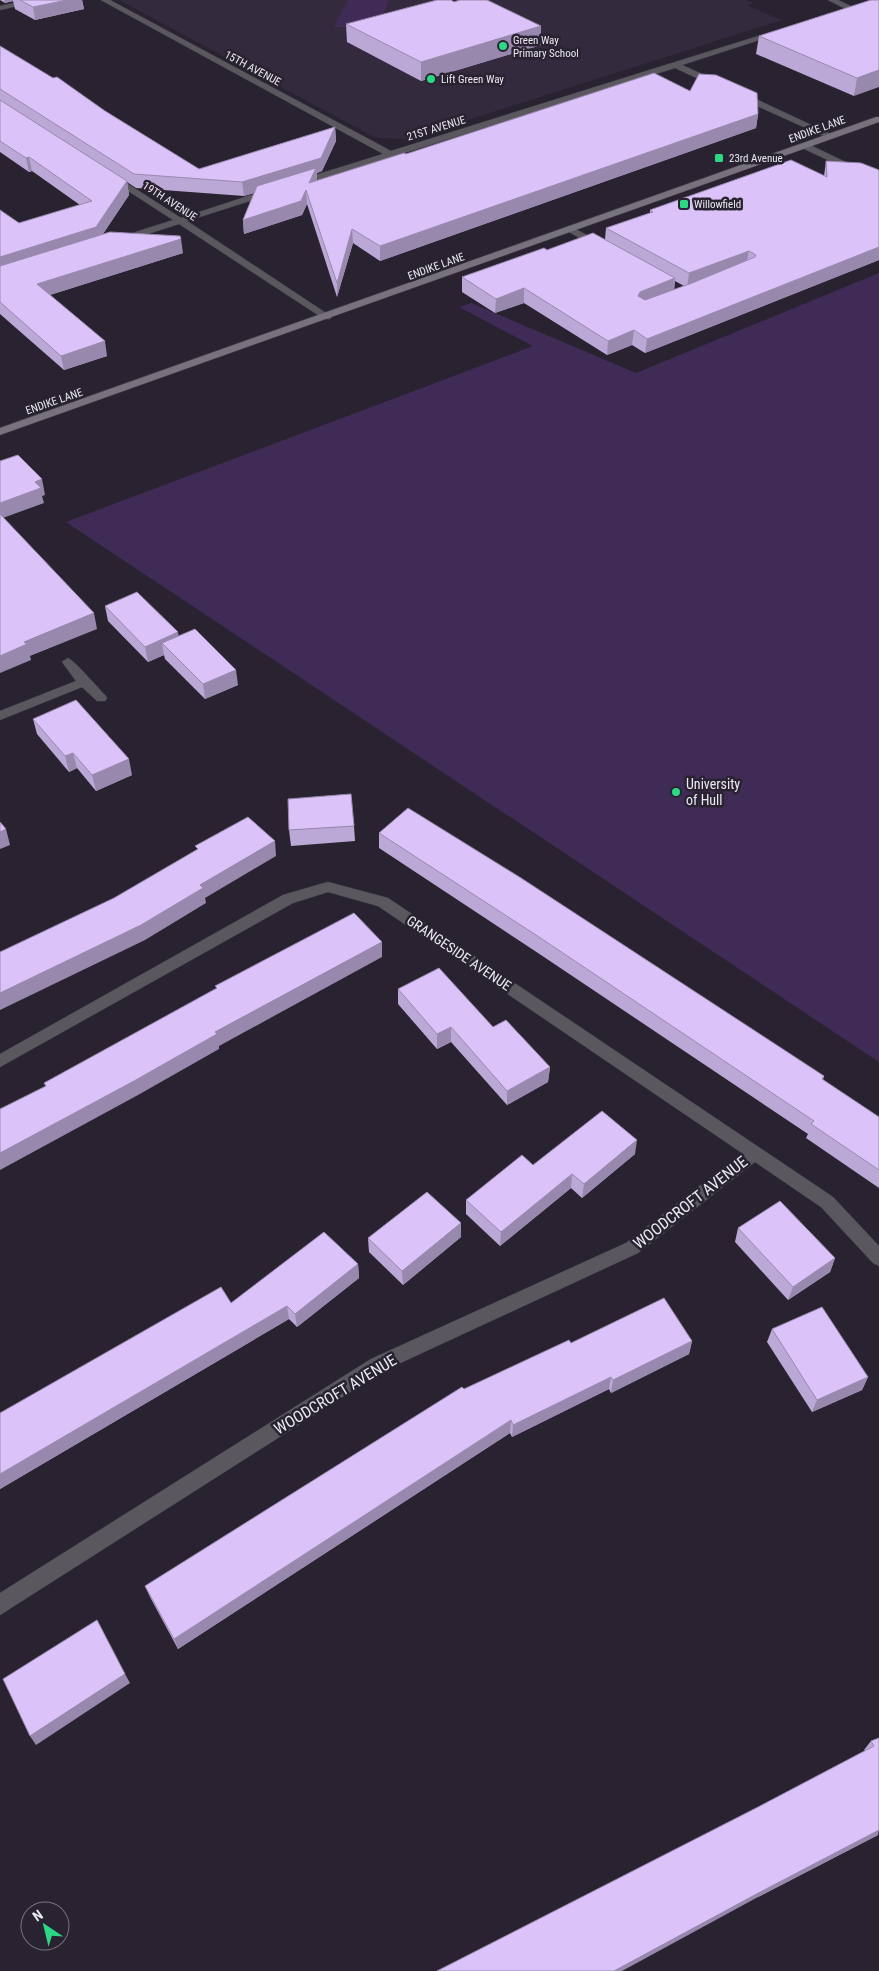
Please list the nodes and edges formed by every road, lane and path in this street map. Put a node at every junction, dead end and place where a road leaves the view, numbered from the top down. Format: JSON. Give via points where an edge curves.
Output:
{"nodes":[{"id":1,"x":40,"y":0,"type":"edge"},
{"id":2,"x":105,"y":0,"type":"edge"},
{"id":3,"x":832,"y":0,"type":"edge"},
{"id":4,"x":0,"y":8,"type":"edge"},
{"id":5,"x":836,"y":14,"type":"edge"},
{"id":6,"x":784,"y":30,"type":"edge"},
{"id":7,"x":675,"y":66,"type":"junction"},
{"id":8,"x":727,"y":89,"type":"edge"},
{"id":9,"x":735,"y":93,"type":"edge"},
{"id":10,"x":879,"y":119,"type":"edge"},
{"id":11,"x":831,"y":136,"type":"junction"},
{"id":12,"x":804,"y":146,"type":"junction"},
{"id":13,"x":390,"y":154,"type":"junction"},
{"id":14,"x":106,"y":174,"type":"edge"},
{"id":15,"x":879,"y":181,"type":"edge"},
{"id":16,"x":290,"y":186,"type":"edge"},
{"id":17,"x":280,"y":189,"type":"edge"},
{"id":18,"x":180,"y":221,"type":"junction"},
{"id":19,"x":570,"y":229,"type":"junction"},
{"id":20,"x":114,"y":242,"type":"edge"},
{"id":21,"x":612,"y":252,"type":"edge"},
{"id":22,"x":326,"y":317,"type":"junction"},
{"id":23,"x":0,"y":432,"type":"edge"},
{"id":24,"x":68,"y":662,"type":"dead end"},
{"id":25,"x":84,"y":682,"type":"junction"},
{"id":26,"x":102,"y":698,"type":"dead end"},
{"id":27,"x":0,"y":716,"type":"edge"},
{"id":28,"x":0,"y":1061,"type":"edge"},
{"id":29,"x":754,"y":1153,"type":"junction"},
{"id":30,"x":879,"y":1258,"type":"edge"},
{"id":31,"x":0,"y":1605,"type":"edge"}],
"edges":[{"from":1,"to":4,"type":"street"},
{"from":2,"to":13,"type":"street","name":"15TH AVENUE"},
{"from":3,"to":5,"type":"street","via":[[857,7]]},
{"from":6,"to":7,"type":"street","name":"21ST AVENUE"},
{"from":7,"to":8,"type":"street"},
{"from":7,"to":13,"type":"street","name":"21ST AVENUE"},
{"from":9,"to":11,"type":"street"},
{"from":10,"to":11,"type":"street","name":"ENDIKE LANE"},
{"from":11,"to":12,"type":"street","name":"ENDIKE LANE"},
{"from":12,"to":15,"type":"street"},
{"from":12,"to":19,"type":"street","name":"ENDIKE LANE"},
{"from":13,"to":16,"type":"street","name":"21ST AVENUE"},
{"from":14,"to":18,"type":"street","name":"19TH AVENUE"},
{"from":17,"to":18,"type":"street"},
{"from":18,"to":20,"type":"street"},
{"from":18,"to":22,"type":"street","name":"19TH AVENUE"},
{"from":19,"to":21,"type":"street"},
{"from":19,"to":22,"type":"street","name":"ENDIKE LANE"},
{"from":22,"to":23,"type":"street","name":"ENDIKE LANE"},
{"from":24,"to":25,"type":"street"},
{"from":25,"to":26,"type":"street"},
{"from":25,"to":27,"type":"street"},
{"from":28,"to":29,"type":"street","name":"GRANGESIDE AVENUE","via":[[288,899],[328,887],[384,902]]},
{"from":29,"to":30,"type":"street","name":"GRANGESIDE AVENUE","via":[[827,1202]]},
{"from":29,"to":31,"type":"street","name":"WOODCROFT AVENUE","via":[[632,1248],[377,1365]]}]}
